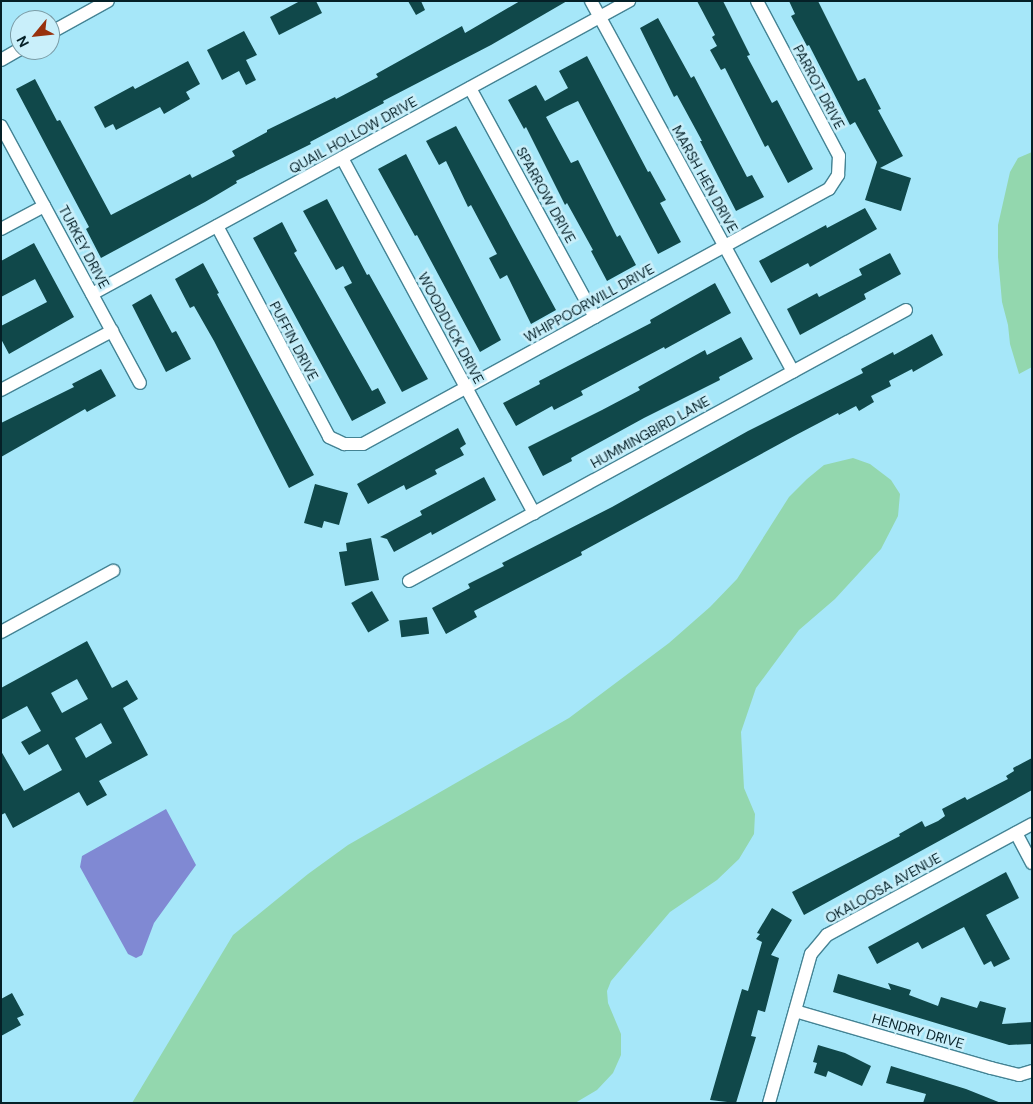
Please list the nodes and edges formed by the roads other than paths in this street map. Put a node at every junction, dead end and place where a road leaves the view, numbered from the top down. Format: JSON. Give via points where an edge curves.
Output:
{"nodes":[{"id":1,"x":108,"y":1,"type":"edge"},
{"id":2,"x":591,"y":1,"type":"edge"},
{"id":3,"x":629,"y":1,"type":"edge"},
{"id":4,"x":757,"y":1,"type":"edge"},
{"id":5,"x":600,"y":17,"type":"junction"},
{"id":6,"x":60,"y":27,"type":"edge"},
{"id":7,"x":470,"y":88,"type":"junction"},
{"id":8,"x":1,"y":126,"type":"edge"},
{"id":9,"x":342,"y":158,"type":"junction"},
{"id":10,"x":829,"y":189,"type":"joint"},
{"id":11,"x":44,"y":206,"type":"junction"},
{"id":12,"x":217,"y":226,"type":"junction"},
{"id":13,"x":1,"y":229,"type":"edge"},
{"id":14,"x":724,"y":246,"type":"junction"},
{"id":15,"x":92,"y":294,"type":"junction"},
{"id":16,"x":906,"y":310,"type":"dead end"},
{"id":17,"x":596,"y":317,"type":"junction"},
{"id":18,"x":112,"y":331,"type":"junction"},
{"id":19,"x":793,"y":372,"type":"junction"},
{"id":20,"x":140,"y":383,"type":"dead end"},
{"id":21,"x":466,"y":388,"type":"junction"},
{"id":22,"x":1,"y":390,"type":"edge"},
{"id":23,"x":363,"y":444,"type":"joint"},
{"id":24,"x":534,"y":513,"type":"junction"},
{"id":25,"x":113,"y":571,"type":"dead end"},
{"id":26,"x":409,"y":581,"type":"dead end"},
{"id":27,"x":1,"y":632,"type":"edge"},
{"id":28,"x":1032,"y":824,"type":"edge"},
{"id":29,"x":1016,"y":833,"type":"junction"},
{"id":30,"x":1032,"y":863,"type":"edge"},
{"id":31,"x":795,"y":1011,"type":"junction"},
{"id":32,"x":1032,"y":1072,"type":"edge"},
{"id":33,"x":769,"y":1103,"type":"edge"}],
"edges":[{"from":1,"to":6,"type":"street"},
{"from":2,"to":5,"type":"street","name":"MARSH HEN DRIVE"},
{"from":3,"to":5,"type":"street","name":"QUAIL HOLLOW DRIVE"},
{"from":4,"to":10,"type":"street","name":"PARROT DRIVE","via":[[839,156],[838,175]]},
{"from":5,"to":7,"type":"street","name":"QUAIL HOLLOW DRIVE"},
{"from":5,"to":14,"type":"street","name":"MARSH HEN DRIVE"},
{"from":7,"to":9,"type":"street","name":"QUAIL HOLLOW DRIVE"},
{"from":7,"to":17,"type":"street","name":"SPARROW DRIVE"},
{"from":8,"to":11,"type":"street","name":"TURKEY DRIVE"},
{"from":9,"to":12,"type":"street","name":"QUAIL HOLLOW DRIVE"},
{"from":9,"to":21,"type":"street","name":"WOODDUCK DRIVE"},
{"from":10,"to":14,"type":"street","name":"WHIPPOORWILL DRIVE"},
{"from":11,"to":13,"type":"street"},
{"from":11,"to":15,"type":"street","name":"TURKEY DRIVE"},
{"from":12,"to":15,"type":"street","name":"QUAIL HOLLOW DRIVE"},
{"from":12,"to":23,"type":"street","name":"PUFFIN DRIVE","via":[[328,437],[344,444]]},
{"from":14,"to":17,"type":"street","name":"WHIPPOORWILL DRIVE"},
{"from":14,"to":19,"type":"street","name":"MARSH HEN DRIVE"},
{"from":15,"to":18,"type":"street","name":"TURKEY DRIVE"},
{"from":16,"to":19,"type":"street","name":"HUMMINGBIRD LANE"},
{"from":17,"to":21,"type":"street","name":"WHIPPOORWILL DRIVE"},
{"from":18,"to":20,"type":"street","name":"TURKEY DRIVE"},
{"from":18,"to":22,"type":"street"},
{"from":19,"to":24,"type":"street","name":"HUMMINGBIRD LANE"},
{"from":21,"to":23,"type":"street","name":"WHIPPOORWILL DRIVE"},
{"from":21,"to":24,"type":"street","name":"WOODDUCK DRIVE"},
{"from":24,"to":26,"type":"street","name":"HUMMINGBIRD LANE"},
{"from":25,"to":27,"type":"street"},
{"from":28,"to":29,"type":"street","name":"OKALOOSA AVENUE"},
{"from":29,"to":30,"type":"street"},
{"from":29,"to":31,"type":"street","name":"OKALOOSA AVENUE","via":[[827,935],[810,954]]},
{"from":31,"to":32,"type":"street","name":"HENDRY DRIVE","via":[[991,1068],[1020,1075]]},
{"from":31,"to":33,"type":"street","name":"OKALOOSA AVENUE"}]}
